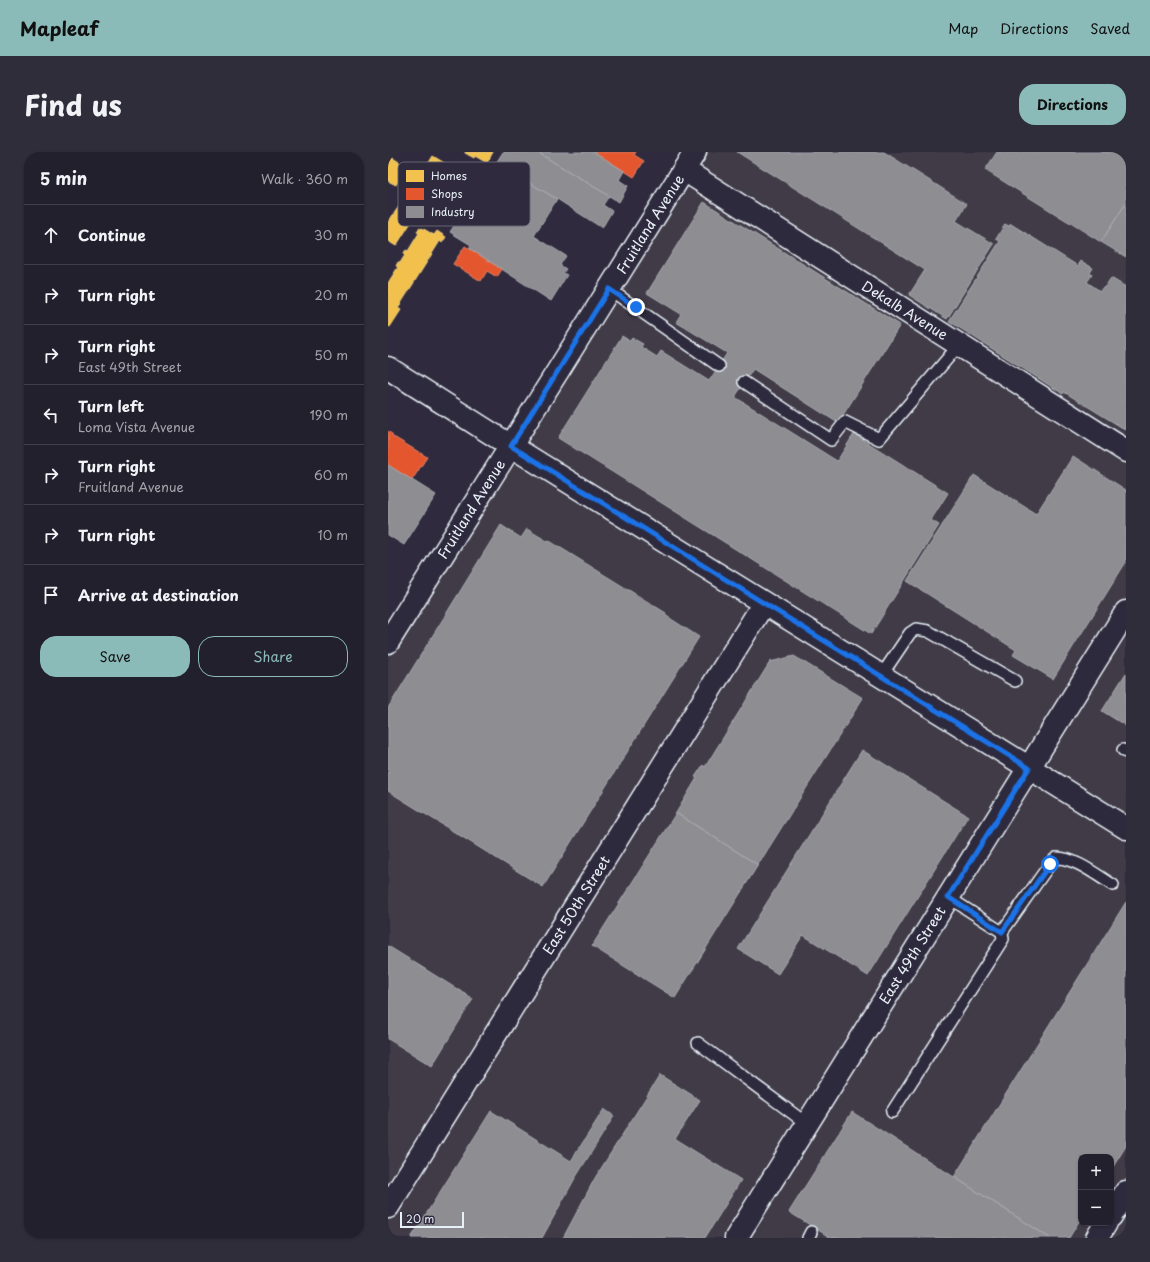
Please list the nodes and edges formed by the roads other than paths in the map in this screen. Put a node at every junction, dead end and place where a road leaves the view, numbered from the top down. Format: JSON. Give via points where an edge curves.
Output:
{"nodes":[{"id":1,"x":689,"y":161,"type":"edge"},
{"id":2,"x":609,"y":289,"type":"junction"},
{"id":3,"x":959,"y":345,"type":"junction"},
{"id":4,"x":719,"y":366,"type":"dead end"},
{"id":5,"x":388,"y":368,"type":"edge"},
{"id":6,"x":744,"y":382,"type":"dead end"},
{"id":7,"x":511,"y":446,"type":"junction"},
{"id":8,"x":1126,"y":451,"type":"edge"},
{"id":9,"x":764,"y":603,"type":"junction"},
{"id":10,"x":1126,"y":612,"type":"edge"},
{"id":11,"x":388,"y":642,"type":"edge"},
{"id":12,"x":881,"y":676,"type":"junction"},
{"id":13,"x":1015,"y":682,"type":"dead end"},
{"id":14,"x":1029,"y":768,"type":"junction"},
{"id":15,"x":1126,"y":828,"type":"edge"},
{"id":16,"x":1113,"y":886,"type":"dead end"},
{"id":17,"x":948,"y":897,"type":"junction"},
{"id":18,"x":1002,"y":932,"type":"junction"},
{"id":19,"x":698,"y":1043,"type":"dead end"},
{"id":20,"x":892,"y":1112,"type":"dead end"},
{"id":21,"x":807,"y":1124,"type":"junction"},
{"id":22,"x":1126,"y":1192,"type":"edge"},
{"id":23,"x":388,"y":1207,"type":"edge"},
{"id":24,"x":1114,"y":1211,"type":"edge"},
{"id":25,"x":1104,"y":1226,"type":"edge"},
{"id":26,"x":736,"y":1238,"type":"edge"},
{"id":27,"x":1097,"y":1238,"type":"edge"}],
"edges":[{"from":1,"to":2,"type":"street","name":"Fruitland Avenue"},
{"from":1,"to":3,"type":"street","name":"Dekalb Avenue"},
{"from":2,"to":4,"type":"lane"},
{"from":2,"to":7,"type":"street","name":"Fruitland Avenue"},
{"from":3,"to":6,"type":"lane","via":[[879,439],[845,422],[831,440]]},
{"from":3,"to":8,"type":"street","name":"Dekalb Avenue"},
{"from":5,"to":7,"type":"street"},
{"from":7,"to":9,"type":"street"},
{"from":7,"to":11,"type":"street","name":"Fruitland Avenue"},
{"from":9,"to":12,"type":"street"},
{"from":9,"to":23,"type":"street","name":"East 50th Street"},
{"from":10,"to":14,"type":"street","name":"East 49th Street"},
{"from":12,"to":13,"type":"lane","via":[[910,633],[916,629],[928,631]]},
{"from":12,"to":14,"type":"street"},
{"from":14,"to":15,"type":"street"},
{"from":14,"to":17,"type":"street","name":"East 49th Street"},
{"from":16,"to":18,"type":"lane","via":[[1077,864],[1056,858]]},
{"from":17,"to":18,"type":"lane"},
{"from":17,"to":21,"type":"street","name":"East 49th Street"},
{"from":18,"to":20,"type":"lane","via":[[1003,939]]},
{"from":19,"to":21,"type":"lane"},
{"from":21,"to":26,"type":"street","name":"East 49th Street"},
{"from":22,"to":24,"type":"street"},
{"from":25,"to":27,"type":"street"}]}
